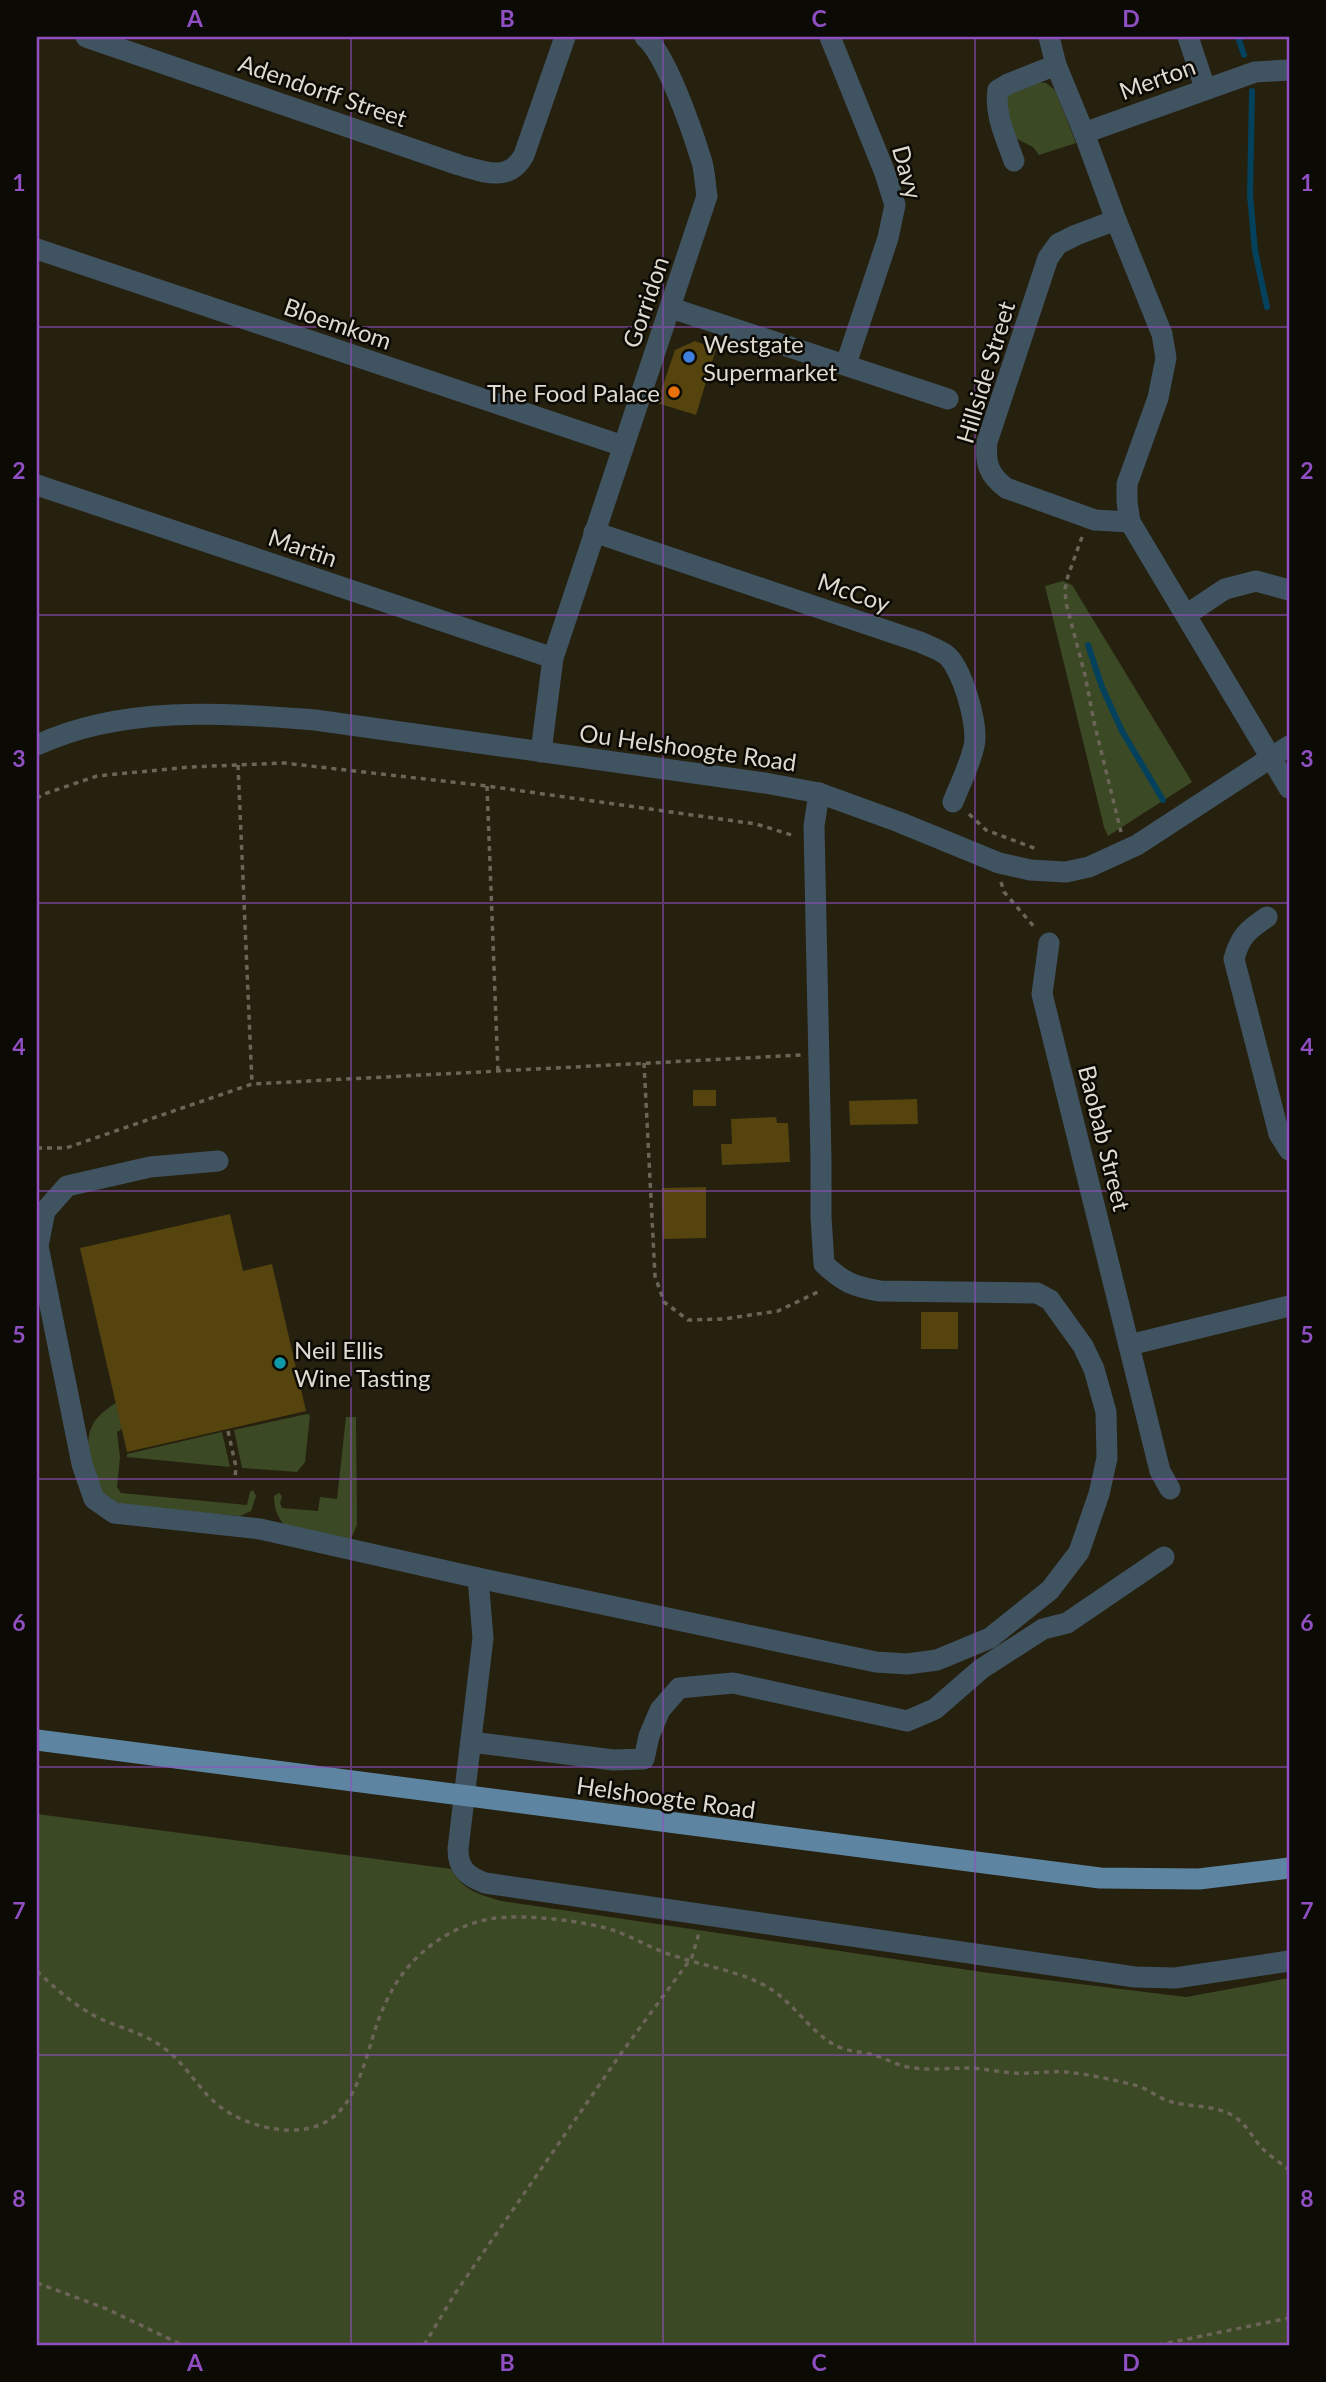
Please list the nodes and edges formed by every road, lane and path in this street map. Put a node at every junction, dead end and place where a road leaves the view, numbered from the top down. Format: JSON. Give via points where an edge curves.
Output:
{"nodes":[{"id":1,"x":86,"y":37,"type":"edge"},
{"id":2,"x":565,"y":37,"type":"edge"},
{"id":3,"x":645,"y":37,"type":"edge"},
{"id":4,"x":830,"y":37,"type":"edge"},
{"id":5,"x":1049,"y":37,"type":"edge"},
{"id":6,"x":1188,"y":37,"type":"edge"},
{"id":7,"x":1056,"y":65,"type":"junction"},
{"id":8,"x":1289,"y":70,"type":"edge"},
{"id":9,"x":1205,"y":88,"type":"junction"},
{"id":10,"x":1084,"y":133,"type":"junction"},
{"id":11,"x":1014,"y":161,"type":"dead end"},
{"id":12,"x":1116,"y":220,"type":"junction"},
{"id":13,"x":37,"y":249,"type":"edge"},
{"id":14,"x":671,"y":308,"type":"junction"},
{"id":15,"x":846,"y":364,"type":"junction"},
{"id":16,"x":948,"y":399,"type":"dead end"},
{"id":17,"x":623,"y":446,"type":"junction"},
{"id":18,"x":37,"y":485,"type":"edge"},
{"id":19,"x":1088,"y":517,"type":"junction"},
{"id":20,"x":1130,"y":522,"type":"junction"},
{"id":21,"x":594,"y":532,"type":"junction"},
{"id":22,"x":1289,"y":590,"type":"edge"},
{"id":23,"x":1186,"y":615,"type":"junction"},
{"id":24,"x":553,"y":658,"type":"junction"},
{"id":25,"x":37,"y":745,"type":"edge"},
{"id":26,"x":1289,"y":746,"type":"edge"},
{"id":27,"x":541,"y":752,"type":"junction"},
{"id":28,"x":1270,"y":757,"type":"junction"},
{"id":29,"x":238,"y":765,"type":"junction"},
{"id":30,"x":487,"y":786,"type":"junction"},
{"id":31,"x":1289,"y":788,"type":"edge"},
{"id":32,"x":819,"y":793,"type":"junction"},
{"id":33,"x":37,"y":799,"type":"edge"},
{"id":34,"x":953,"y":803,"type":"joint"},
{"id":35,"x":1121,"y":834,"type":"dead end"},
{"id":36,"x":1040,"y":850,"type":"dead end"},
{"id":37,"x":814,"y":854,"type":"junction"},
{"id":38,"x":996,"y":874,"type":"dead end"},
{"id":39,"x":1267,"y":916,"type":"dead end"},
{"id":40,"x":1049,"y":943,"type":"joint"},
{"id":41,"x":817,"y":1054,"type":"junction"},
{"id":42,"x":644,"y":1063,"type":"junction"},
{"id":43,"x":498,"y":1072,"type":"junction"},
{"id":44,"x":252,"y":1084,"type":"junction"},
{"id":45,"x":37,"y":1148,"type":"edge"},
{"id":46,"x":1289,"y":1150,"type":"edge"},
{"id":47,"x":218,"y":1161,"type":"dead end"},
{"id":48,"x":838,"y":1277,"type":"junction"},
{"id":49,"x":1289,"y":1306,"type":"edge"},
{"id":50,"x":1129,"y":1345,"type":"junction"},
{"id":51,"x":228,"y":1432,"type":"dead end"},
{"id":52,"x":235,"y":1478,"type":"dead end"},
{"id":53,"x":1170,"y":1489,"type":"dead end"},
{"id":54,"x":1164,"y":1557,"type":"dead end"},
{"id":55,"x":478,"y":1577,"type":"junction"},
{"id":56,"x":37,"y":1740,"type":"edge"},
{"id":57,"x":471,"y":1742,"type":"junction"},
{"id":58,"x":465,"y":1796,"type":"junction"},
{"id":59,"x":1289,"y":1868,"type":"edge"},
{"id":60,"x":704,"y":1914,"type":"junction"},
{"id":61,"x":689,"y":1961,"type":"junction"},
{"id":62,"x":1289,"y":1961,"type":"edge"},
{"id":63,"x":37,"y":1971,"type":"edge"},
{"id":64,"x":1289,"y":2170,"type":"edge"},
{"id":65,"x":37,"y":2283,"type":"edge"},
{"id":66,"x":1289,"y":2318,"type":"edge"},
{"id":67,"x":182,"y":2345,"type":"edge"},
{"id":68,"x":424,"y":2345,"type":"edge"},
{"id":69,"x":1158,"y":2345,"type":"edge"}],
"edges":[{"from":1,"to":2,"type":"street","name":"Adendorff Street","via":[[486,173],[504,173],[519,164]]},
{"from":3,"to":14,"type":"street","name":"Gorridon","via":[[667,68],[702,161],[707,196]]},
{"from":4,"to":15,"type":"street","name":"Davy","via":[[895,205]]},
{"from":5,"to":7,"type":"street"},
{"from":6,"to":9,"type":"street"},
{"from":7,"to":10,"type":"street"},
{"from":7,"to":11,"type":"street","via":[[999,90],[999,114]]},
{"from":8,"to":9,"type":"street","name":"Merton","via":[[1255,72]]},
{"from":9,"to":10,"type":"street","name":"Merton"},
{"from":10,"to":12,"type":"street"},
{"from":12,"to":19,"type":"street","name":"Hillside Street","via":[[1058,244],[1048,258],[985,459],[994,479],[1006,488]]},
{"from":12,"to":20,"type":"street","via":[[1162,334],[1166,358],[1158,398],[1127,484]]},
{"from":13,"to":17,"type":"street","name":"Bloemkom"},
{"from":14,"to":15,"type":"street"},
{"from":14,"to":17,"type":"street","name":"Gorridon"},
{"from":15,"to":16,"type":"street"},
{"from":17,"to":21,"type":"street","name":"Gorridon"},
{"from":18,"to":24,"type":"street","name":"Martin"},
{"from":19,"to":20,"type":"street","name":"Hillside Street"},
{"from":19,"to":35,"type":"path","via":[[1068,576],[1066,604]]},
{"from":20,"to":23,"type":"street"},
{"from":21,"to":24,"type":"street","name":"Gorridon"},
{"from":21,"to":34,"type":"street","name":"McCoy","via":[[946,654],[958,668],[975,744]]},
{"from":22,"to":23,"type":"street","via":[[1256,581],[1225,589]]},
{"from":23,"to":28,"type":"street"},
{"from":24,"to":27,"type":"street","name":"Gorridon"},
{"from":25,"to":27,"type":"street","name":"Ou Helshoogte Road","via":[[88,728],[150,716],[242,715],[314,720]]},
{"from":26,"to":28,"type":"street","name":"Ou Helshoogte Road"},
{"from":27,"to":32,"type":"street","name":"Ou Helshoogte Road"},
{"from":28,"to":31,"type":"street"},
{"from":28,"to":32,"type":"street","name":"Ou Helshoogte Road","via":[[1137,845],[1090,867],[1066,872],[999,863]]},
{"from":29,"to":30,"type":"path","via":[[284,763]]},
{"from":29,"to":33,"type":"path","via":[[97,776]]},
{"from":29,"to":44,"type":"path"},
{"from":30,"to":37,"type":"path","via":[[755,824],[794,835]]},
{"from":30,"to":43,"type":"path"},
{"from":32,"to":37,"type":"street"},
{"from":34,"to":36,"type":"path","via":[[986,830]]},
{"from":37,"to":41,"type":"street"},
{"from":38,"to":40,"type":"path","via":[[1004,892]]},
{"from":39,"to":46,"type":"street","via":[[1238,942],[1234,959],[1279,1134]]},
{"from":40,"to":50,"type":"street","name":"Baobab Street","via":[[1042,994]]},
{"from":41,"to":42,"type":"path"},
{"from":41,"to":48,"type":"street","via":[[821,1244],[824,1264]]},
{"from":42,"to":43,"type":"path"},
{"from":42,"to":48,"type":"path","via":[[655,1276],[664,1302],[688,1320],[723,1319],[778,1311],[818,1293]]},
{"from":43,"to":44,"type":"path"},
{"from":44,"to":45,"type":"path","via":[[66,1148]]},
{"from":47,"to":55,"type":"street","via":[[150,1167],[68,1186],[46,1211],[38,1245],[82,1464],[94,1499],[114,1513],[260,1530]]},
{"from":48,"to":55,"type":"street","via":[[855,1287],[880,1291],[1037,1293],[1050,1300],[1083,1346],[1106,1412],[1107,1458],[1079,1552],[1050,1590],[989,1638],[937,1660],[907,1664],[876,1662]]},
{"from":49,"to":50,"type":"street"},
{"from":50,"to":53,"type":"street","name":"Baobab Street","via":[[1160,1471]]},
{"from":51,"to":52,"type":"path"},
{"from":54,"to":57,"type":"street","via":[[1067,1623],[1043,1629],[981,1669],[935,1709],[907,1721],[733,1683],[679,1688],[660,1710],[644,1759],[613,1760]]},
{"from":55,"to":57,"type":"street","via":[[483,1638]]},
{"from":56,"to":58,"type":"main road","name":"Helshoogte Road"},
{"from":57,"to":58,"type":"street"},
{"from":58,"to":59,"type":"main road","name":"Helshoogte Road","via":[[1100,1878],[1199,1880]]},
{"from":58,"to":60,"type":"street","via":[[458,1859],[473,1878]]},
{"from":60,"to":61,"type":"path"},
{"from":60,"to":62,"type":"street","via":[[1135,1977],[1175,1978]]},
{"from":61,"to":63,"type":"path","via":[[593,1924],[517,1917],[466,1925],[407,1967],[379,2020],[358,2083],[343,2109],[326,2123],[286,2131],[226,2111],[166,2049],[84,2010]]},
{"from":61,"to":64,"type":"path","via":[[765,1985],[834,2045],[900,2065],[1063,2072],[1140,2087],[1166,2101],[1219,2109],[1239,2120],[1259,2145]]},
{"from":61,"to":68,"type":"path","via":[[456,2292]]},
{"from":65,"to":67,"type":"path","via":[[107,2309]]},
{"from":66,"to":69,"type":"path"}]}
